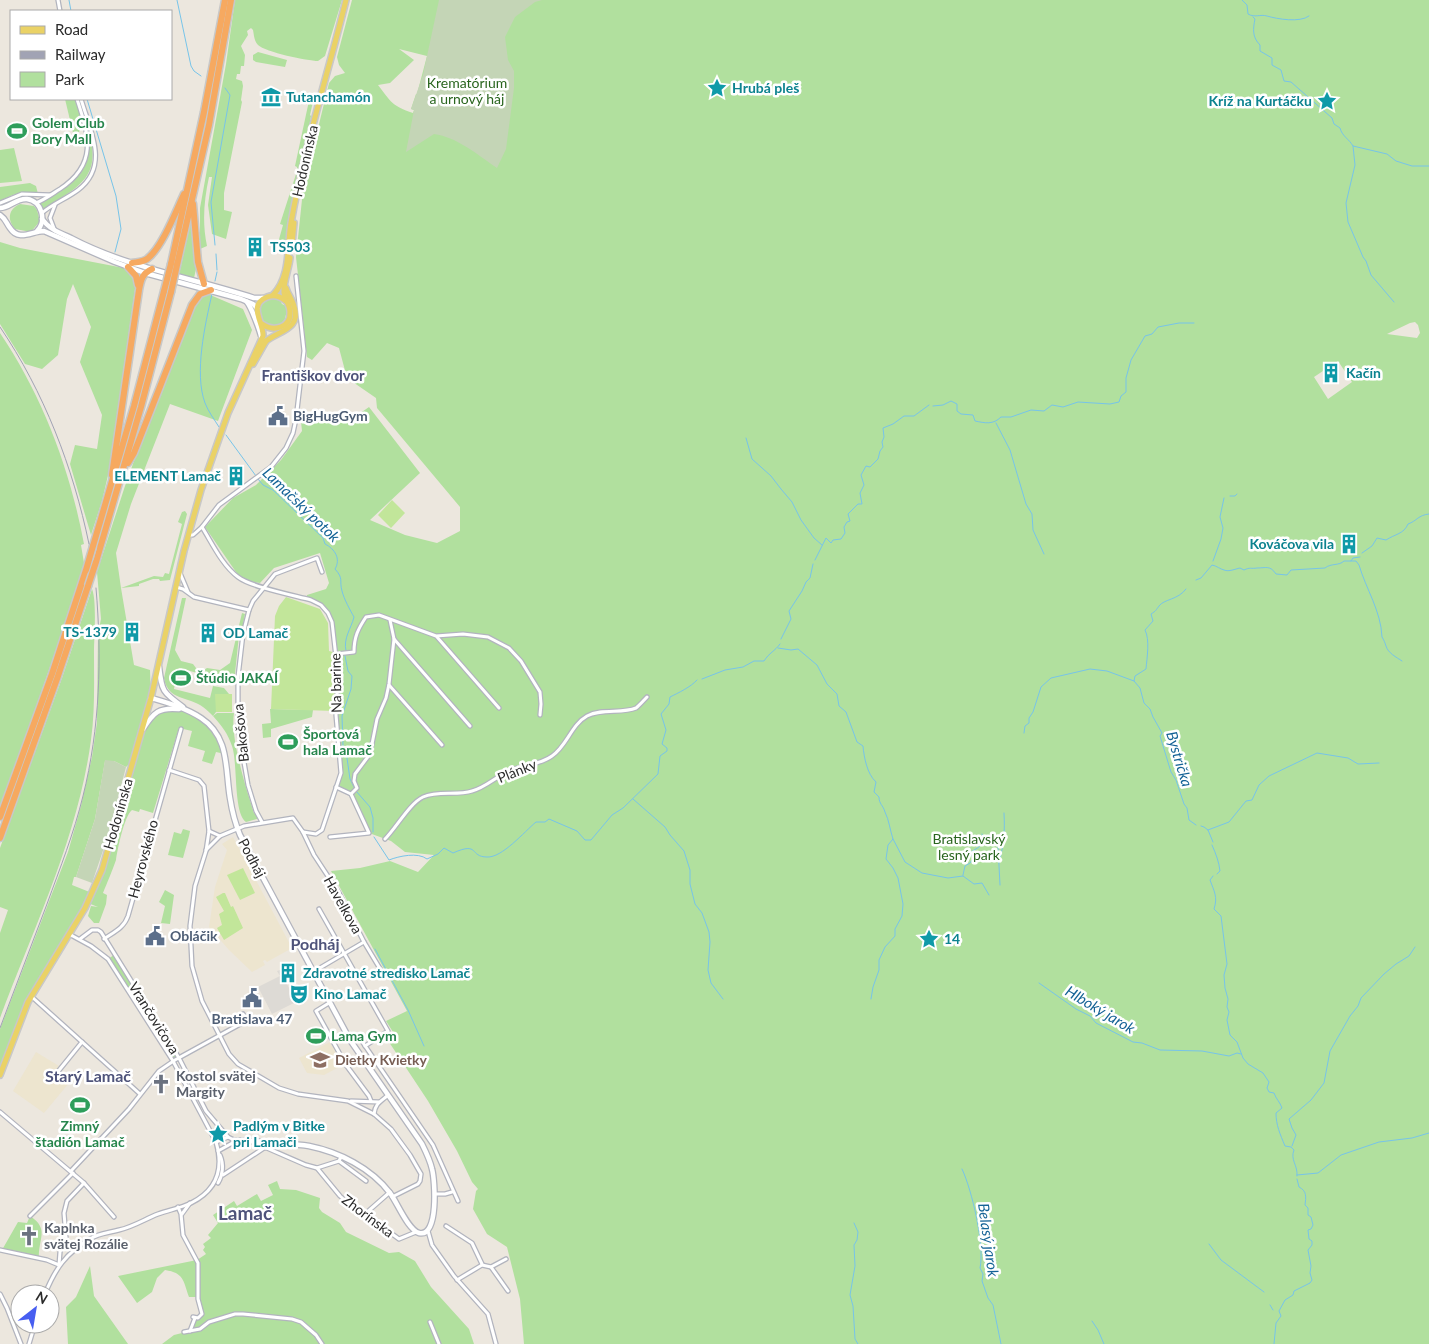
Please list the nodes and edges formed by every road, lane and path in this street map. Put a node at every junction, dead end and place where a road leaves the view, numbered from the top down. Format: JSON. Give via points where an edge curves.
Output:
{"nodes":[{"id":1,"x":225,"y":0,"type":"edge"},
{"id":2,"x":231,"y":0,"type":"edge"},
{"id":3,"x":346,"y":0,"type":"edge"},
{"id":4,"x":79,"y":100,"type":"edge"},
{"id":5,"x":79,"y":100,"type":"edge"},
{"id":6,"x":188,"y":186,"type":"junction"},
{"id":7,"x":50,"y":195,"type":"junction"},
{"id":8,"x":193,"y":195,"type":"junction"},
{"id":9,"x":0,"y":203,"type":"edge"},
{"id":10,"x":35,"y":203,"type":"junction"},
{"id":11,"x":55,"y":204,"type":"junction"},
{"id":12,"x":11,"y":205,"type":"junction"},
{"id":13,"x":295,"y":205,"type":"junction"},
{"id":14,"x":0,"y":208,"type":"edge"},
{"id":15,"x":42,"y":214,"type":"junction"},
{"id":16,"x":0,"y":215,"type":"edge"},
{"id":17,"x":42,"y":219,"type":"junction"},
{"id":18,"x":6,"y":220,"type":"junction"},
{"id":19,"x":55,"y":230,"type":"junction"},
{"id":20,"x":36,"y":232,"type":"junction"},
{"id":21,"x":174,"y":264,"type":"junction"},
{"id":22,"x":130,"y":265,"type":"junction"},
{"id":23,"x":152,"y":269,"type":"junction"},
{"id":24,"x":145,"y":272,"type":"junction"},
{"id":25,"x":296,"y":276,"type":"dead end"},
{"id":26,"x":204,"y":284,"type":"junction"},
{"id":27,"x":286,"y":284,"type":"junction"},
{"id":28,"x":214,"y":289,"type":"junction"},
{"id":29,"x":139,"y":290,"type":"junction"},
{"id":30,"x":168,"y":292,"type":"junction"},
{"id":31,"x":273,"y":295,"type":"junction"},
{"id":32,"x":264,"y":298,"type":"junction"},
{"id":33,"x":246,"y":301,"type":"junction"},
{"id":34,"x":286,"y":301,"type":"junction"},
{"id":35,"x":257,"y":308,"type":"junction"},
{"id":36,"x":262,"y":324,"type":"junction"},
{"id":37,"x":274,"y":329,"type":"junction"},
{"id":38,"x":263,"y":341,"type":"junction"},
{"id":39,"x":124,"y":468,"type":"junction"},
{"id":40,"x":111,"y":489,"type":"junction"},
{"id":41,"x":202,"y":527,"type":"junction"},
{"id":42,"x":188,"y":535,"type":"junction"},
{"id":43,"x":180,"y":571,"type":"junction"},
{"id":44,"x":322,"y":572,"type":"dead end"},
{"id":45,"x":176,"y":587,"type":"junction"},
{"id":46,"x":265,"y":587,"type":"junction"},
{"id":47,"x":188,"y":593,"type":"junction"},
{"id":48,"x":248,"y":610,"type":"junction"},
{"id":49,"x":390,"y":619,"type":"junction"},
{"id":50,"x":436,"y":636,"type":"junction"},
{"id":51,"x":394,"y":639,"type":"junction"},
{"id":52,"x":336,"y":654,"type":"junction"},
{"id":53,"x":60,"y":661,"type":"junction"},
{"id":54,"x":159,"y":667,"type":"junction"},
{"id":55,"x":55,"y":675,"type":"junction"},
{"id":56,"x":389,"y":684,"type":"junction"},
{"id":57,"x":647,"y":697,"type":"dead end"},
{"id":58,"x":151,"y":698,"type":"junction"},
{"id":59,"x":499,"y":708,"type":"dead end"},
{"id":60,"x":188,"y":710,"type":"junction"},
{"id":61,"x":540,"y":716,"type":"dead end"},
{"id":62,"x":470,"y":726,"type":"dead end"},
{"id":63,"x":181,"y":729,"type":"dead end"},
{"id":64,"x":142,"y":731,"type":"junction"},
{"id":65,"x":442,"y":744,"type":"dead end"},
{"id":66,"x":169,"y":770,"type":"junction"},
{"id":67,"x":336,"y":787,"type":"junction"},
{"id":68,"x":352,"y":793,"type":"junction"},
{"id":69,"x":0,"y":817,"type":"edge"},
{"id":70,"x":262,"y":822,"type":"junction"},
{"id":71,"x":237,"y":828,"type":"junction"},
{"id":72,"x":210,"y":831,"type":"junction"},
{"id":73,"x":303,"y":832,"type":"junction"},
{"id":74,"x":220,"y":836,"type":"junction"},
{"id":75,"x":330,"y":837,"type":"dead end"},
{"id":76,"x":0,"y":838,"type":"edge"},
{"id":77,"x":385,"y":839,"type":"dead end"},
{"id":78,"x":206,"y":851,"type":"junction"},
{"id":79,"x":319,"y":908,"type":"dead end"},
{"id":80,"x":69,"y":934,"type":"junction"},
{"id":81,"x":80,"y":939,"type":"junction"},
{"id":82,"x":104,"y":939,"type":"junction"},
{"id":83,"x":364,"y":942,"type":"junction"},
{"id":84,"x":344,"y":955,"type":"junction"},
{"id":85,"x":312,"y":972,"type":"junction"},
{"id":86,"x":385,"y":977,"type":"dead end"},
{"id":87,"x":31,"y":996,"type":"junction"},
{"id":88,"x":329,"y":1002,"type":"junction"},
{"id":89,"x":244,"y":1014,"type":"dead end"},
{"id":90,"x":219,"y":1036,"type":"junction"},
{"id":91,"x":350,"y":1040,"type":"junction"},
{"id":92,"x":82,"y":1042,"type":"junction"},
{"id":93,"x":365,"y":1046,"type":"junction"},
{"id":94,"x":179,"y":1058,"type":"junction"},
{"id":95,"x":173,"y":1061,"type":"junction"},
{"id":96,"x":56,"y":1074,"type":"dead end"},
{"id":97,"x":0,"y":1075,"type":"edge"},
{"id":98,"x":140,"y":1094,"type":"junction"},
{"id":99,"x":387,"y":1096,"type":"junction"},
{"id":100,"x":348,"y":1101,"type":"junction"},
{"id":101,"x":371,"y":1101,"type":"junction"},
{"id":102,"x":379,"y":1102,"type":"junction"},
{"id":103,"x":0,"y":1112,"type":"edge"},
{"id":104,"x":374,"y":1114,"type":"junction"},
{"id":105,"x":228,"y":1137,"type":"junction"},
{"id":106,"x":236,"y":1141,"type":"junction"},
{"id":107,"x":216,"y":1142,"type":"junction"},
{"id":108,"x":267,"y":1145,"type":"junction"},
{"id":109,"x":219,"y":1153,"type":"junction"},
{"id":110,"x":340,"y":1159,"type":"junction"},
{"id":111,"x":317,"y":1168,"type":"junction"},
{"id":112,"x":72,"y":1172,"type":"junction"},
{"id":113,"x":223,"y":1175,"type":"junction"},
{"id":114,"x":366,"y":1182,"type":"dead end"},
{"id":115,"x":84,"y":1183,"type":"junction"},
{"id":116,"x":218,"y":1183,"type":"dead end"},
{"id":117,"x":452,"y":1192,"type":"junction"},
{"id":118,"x":391,"y":1194,"type":"junction"},
{"id":119,"x":435,"y":1194,"type":"junction"},
{"id":120,"x":458,"y":1201,"type":"dead end"},
{"id":121,"x":190,"y":1203,"type":"junction"},
{"id":122,"x":178,"y":1207,"type":"junction"},
{"id":123,"x":182,"y":1214,"type":"junction"},
{"id":124,"x":365,"y":1214,"type":"junction"},
{"id":125,"x":30,"y":1216,"type":"dead end"},
{"id":126,"x":114,"y":1217,"type":"dead end"},
{"id":127,"x":446,"y":1226,"type":"dead end"},
{"id":128,"x":428,"y":1231,"type":"junction"},
{"id":129,"x":416,"y":1232,"type":"junction"},
{"id":130,"x":0,"y":1250,"type":"edge"},
{"id":131,"x":506,"y":1259,"type":"dead end"},
{"id":132,"x":59,"y":1265,"type":"junction"},
{"id":133,"x":482,"y":1265,"type":"junction"},
{"id":134,"x":491,"y":1267,"type":"junction"},
{"id":135,"x":457,"y":1280,"type":"junction"},
{"id":136,"x":50,"y":1284,"type":"edge"},
{"id":137,"x":508,"y":1291,"type":"dead end"},
{"id":138,"x":0,"y":1294,"type":"edge"},
{"id":139,"x":430,"y":1322,"type":"dead end"},
{"id":140,"x":190,"y":1331,"type":"junction"},
{"id":141,"x":184,"y":1332,"type":"dead end"},
{"id":142,"x":20,"y":1344,"type":"edge"},
{"id":143,"x":322,"y":1344,"type":"edge"},
{"id":144,"x":439,"y":1344,"type":"edge"},
{"id":145,"x":496,"y":1344,"type":"edge"}],
"edges":[{"from":1,"to":6,"type":"highway"},
{"from":2,"to":8,"type":"highway"},
{"from":3,"to":13,"type":"main road","name":"Hodonínska"},
{"from":4,"to":7,"type":"street","via":[[87,150],[85,161],[76,176]]},
{"from":5,"to":11,"type":"street","via":[[96,150],[95,168],[80,188]]},
{"from":6,"to":21,"type":"highway"},
{"from":6,"to":22,"type":"highway","via":[[154,251],[147,258]]},
{"from":7,"to":9,"type":"street","via":[[22,194]]},
{"from":7,"to":10,"type":"street"},
{"from":8,"to":21,"type":"highway"},
{"from":8,"to":26,"type":"highway","via":[[198,262]]},
{"from":10,"to":12,"type":"street","via":[[22,199]]},
{"from":10,"to":15,"type":"street"},
{"from":11,"to":15,"type":"street"},
{"from":11,"to":19,"type":"street","via":[[50,218]]},
{"from":12,"to":14,"type":"street"},
{"from":12,"to":18,"type":"street"},
{"from":13,"to":27,"type":"main road","name":"Hodonínska"},
{"from":13,"to":31,"type":"main road","name":"Hodonínska","via":[[282,284]]},
{"from":15,"to":17,"type":"street"},
{"from":16,"to":18,"type":"street"},
{"from":17,"to":19,"type":"street"},
{"from":17,"to":20,"type":"street"},
{"from":18,"to":20,"type":"street","via":[[10,229],[19,235]]},
{"from":19,"to":22,"type":"street"},
{"from":20,"to":22,"type":"street","via":[[50,233],[78,247]]},
{"from":21,"to":30,"type":"highway","bridge":true},
{"from":22,"to":23,"type":"street"},
{"from":22,"to":24,"type":"street"},
{"from":22,"to":29,"type":"highway"},
{"from":23,"to":24,"type":"highway"},
{"from":23,"to":26,"type":"street"},
{"from":24,"to":28,"type":"street"},
{"from":24,"to":29,"type":"highway"},
{"from":25,"to":41,"type":"street","via":[[304,351],[296,419],[286,448],[271,467],[219,505]]},
{"from":26,"to":28,"type":"street"},
{"from":27,"to":34,"type":"main road","name":"Hodonínska"},
{"from":27,"to":38,"type":"main road","via":[[295,307],[294,320],[285,331]]},
{"from":28,"to":32,"type":"street"},
{"from":28,"to":33,"type":"street"},
{"from":28,"to":39,"type":"highway","via":[[200,294],[192,304],[134,453]]},
{"from":29,"to":40,"type":"highway"},
{"from":30,"to":39,"type":"highway"},
{"from":30,"to":40,"type":"highway"},
{"from":31,"to":32,"type":"main road"},
{"from":31,"to":34,"type":"main road"},
{"from":32,"to":35,"type":"main road"},
{"from":33,"to":35,"type":"street"},
{"from":33,"to":38,"type":"street","via":[[252,308]]},
{"from":34,"to":37,"type":"main road","name":"Hodonínska","via":[[290,309],[289,319]]},
{"from":35,"to":36,"type":"main road","name":"Hodonínska"},
{"from":36,"to":37,"type":"main road"},
{"from":36,"to":38,"type":"main road","name":"Hodonínska"},
{"from":37,"to":38,"type":"main road","name":"Hodonínska"},
{"from":38,"to":42,"type":"main road","name":"Hodonínska","via":[[228,413],[200,490]]},
{"from":39,"to":53,"type":"highway","bridge":true,"via":[[96,562]]},
{"from":40,"to":53,"type":"highway","bridge":true},
{"from":41,"to":42,"type":"street"},
{"from":41,"to":46,"type":"street","name":"Na barine","via":[[236,576]]},
{"from":42,"to":43,"type":"main road","name":"Hodonínska"},
{"from":43,"to":45,"type":"main road","name":"Hodonínska"},
{"from":43,"to":47,"type":"street"},
{"from":44,"to":46,"type":"street","name":"Bakošova","via":[[317,558],[275,574]]},
{"from":45,"to":47,"type":"street"},
{"from":45,"to":54,"type":"main road","name":"Hodonínska"},
{"from":46,"to":48,"type":"street","name":"Bakošova"},
{"from":46,"to":52,"type":"street","name":"Na barine","via":[[320,605],[332,622]]},
{"from":47,"to":48,"type":"street"},
{"from":48,"to":70,"type":"street","name":"Bakošova","via":[[238,672],[238,728],[248,785]]},
{"from":49,"to":50,"type":"street"},
{"from":49,"to":51,"type":"street"},
{"from":49,"to":52,"type":"street","via":[[379,615],[366,617],[357,629],[354,652]]},
{"from":50,"to":59,"type":"street"},
{"from":50,"to":61,"type":"street","via":[[463,634],[488,637],[510,648],[522,661],[540,692]]},
{"from":51,"to":56,"type":"street"},
{"from":51,"to":62,"type":"street"},
{"from":52,"to":67,"type":"street","name":"Na barine","via":[[336,715],[341,773]]},
{"from":53,"to":55,"type":"highway"},
{"from":54,"to":58,"type":"main road","name":"Hodonínska"},
{"from":54,"to":60,"type":"street","via":[[163,690]]},
{"from":55,"to":69,"type":"highway"},
{"from":55,"to":76,"type":"highway"},
{"from":56,"to":65,"type":"street"},
{"from":56,"to":68,"type":"street","via":[[370,754],[355,774],[356,788]]},
{"from":57,"to":77,"type":"street","name":"Plánky","via":[[632,709],[586,716],[552,757],[508,771],[473,792],[422,797]]},
{"from":58,"to":60,"type":"street","name":"Podháj"},
{"from":58,"to":64,"type":"main road","name":"Hodonínska"},
{"from":60,"to":64,"type":"street","via":[[160,710]]},
{"from":60,"to":71,"type":"street","name":"Podháj","via":[[208,724],[221,741]]},
{"from":63,"to":66,"type":"street","name":"Heyrovského"},
{"from":64,"to":80,"type":"main road","name":"Hodonínska","via":[[102,870]]},
{"from":66,"to":72,"type":"street","via":[[199,780],[204,786]]},
{"from":66,"to":82,"type":"street","name":"Heyrovského","via":[[126,922]]},
{"from":67,"to":68,"type":"street"},
{"from":67,"to":73,"type":"street","name":"Na barine","via":[[321,832]]},
{"from":68,"to":75,"type":"street","via":[[369,833]]},
{"from":70,"to":71,"type":"street"},
{"from":70,"to":73,"type":"street","via":[[293,818]]},
{"from":71,"to":74,"type":"street"},
{"from":71,"to":85,"type":"street","name":"Podháj"},
{"from":72,"to":74,"type":"street"},
{"from":72,"to":78,"type":"street"},
{"from":73,"to":83,"type":"street","name":"Havelkova"},
{"from":74,"to":78,"type":"street"},
{"from":78,"to":90,"type":"street","via":[[195,886],[190,926],[192,966],[202,1001]]},
{"from":79,"to":84,"type":"street"},
{"from":80,"to":81,"type":"street","name":"Vrančovičova"},
{"from":80,"to":87,"type":"main road","name":"Hodonínska"},
{"from":81,"to":82,"type":"street","via":[[95,929]]},
{"from":81,"to":95,"type":"street","name":"Vrančovičova","via":[[108,959]]},
{"from":82,"to":94,"type":"street","name":"Vrančovičova"},
{"from":83,"to":84,"type":"street"},
{"from":83,"to":86,"type":"street","name":"Havelkova"},
{"from":84,"to":85,"type":"street"},
{"from":84,"to":93,"type":"street","via":[[388,1031]]},
{"from":85,"to":88,"type":"street","name":"Podháj"},
{"from":87,"to":92,"type":"street"},
{"from":87,"to":97,"type":"main road","name":"Hodonínska"},
{"from":88,"to":91,"type":"street","name":"Podháj"},
{"from":88,"to":101,"type":"street","via":[[316,1010],[346,1065]]},
{"from":89,"to":90,"type":"street","via":[[244,1022]]},
{"from":90,"to":94,"type":"street"},
{"from":90,"to":100,"type":"street","via":[[238,1064],[280,1088],[298,1094]]},
{"from":91,"to":93,"type":"street","via":[[357,1036]]},
{"from":91,"to":99,"type":"street","name":"Podháj"},
{"from":92,"to":96,"type":"street"},
{"from":92,"to":98,"type":"street"},
{"from":93,"to":117,"type":"street","via":[[434,1145]]},
{"from":94,"to":95,"type":"street"},
{"from":94,"to":105,"type":"street","name":"Vrančovičova","via":[[206,1111]]},
{"from":95,"to":98,"type":"street","via":[[159,1071]]},
{"from":95,"to":107,"type":"street","name":"Vrančovičova"},
{"from":98,"to":112,"type":"street"},
{"from":99,"to":102,"type":"street"},
{"from":99,"to":119,"type":"street","name":"Podháj","via":[[428,1156]]},
{"from":100,"to":101,"type":"street"},
{"from":100,"to":104,"type":"street"},
{"from":101,"to":102,"type":"street"},
{"from":102,"to":104,"type":"street"},
{"from":103,"to":112,"type":"street"},
{"from":104,"to":118,"type":"street","via":[[401,1141],[421,1174],[418,1184]]},
{"from":105,"to":106,"type":"street","name":"Vrančovičova"},
{"from":105,"to":107,"type":"street"},
{"from":106,"to":108,"type":"street"},
{"from":106,"to":109,"type":"street"},
{"from":107,"to":109,"type":"street","name":"Vrančovičova"},
{"from":108,"to":110,"type":"street","via":[[308,1146]]},
{"from":108,"to":111,"type":"street"},
{"from":108,"to":113,"type":"street"},
{"from":109,"to":113,"type":"street","name":"Vrančovičova"},
{"from":109,"to":121,"type":"street","via":[[212,1189]]},
{"from":110,"to":111,"type":"street"},
{"from":110,"to":114,"type":"street"},
{"from":110,"to":118,"type":"street","via":[[370,1173]]},
{"from":111,"to":124,"type":"street","name":"Zhorínska","via":[[340,1196]]},
{"from":112,"to":115,"type":"street"},
{"from":112,"to":125,"type":"street"},
{"from":113,"to":116,"type":"street"},
{"from":115,"to":126,"type":"street"},
{"from":115,"to":132,"type":"street","via":[[67,1201],[64,1213],[66,1237]]},
{"from":117,"to":119,"type":"street"},
{"from":117,"to":120,"type":"street"},
{"from":118,"to":124,"type":"street"},
{"from":118,"to":129,"type":"street"},
{"from":119,"to":128,"type":"street","name":"Podháj"},
{"from":121,"to":122,"type":"street"},
{"from":121,"to":123,"type":"street"},
{"from":122,"to":123,"type":"street"},
{"from":122,"to":132,"type":"street","via":[[91,1238]]},
{"from":123,"to":140,"type":"street","via":[[183,1235],[199,1269],[198,1299],[202,1314],[200,1318],[194,1318]]},
{"from":124,"to":129,"type":"street","name":"Zhorínska","via":[[399,1239]]},
{"from":127,"to":133,"type":"street","via":[[472,1243]]},
{"from":128,"to":129,"type":"street"},
{"from":128,"to":135,"type":"street","via":[[432,1245]]},
{"from":130,"to":132,"type":"street"},
{"from":131,"to":134,"type":"street"},
{"from":132,"to":136,"type":"street"},
{"from":133,"to":134,"type":"street"},
{"from":133,"to":135,"type":"street"},
{"from":134,"to":137,"type":"street"},
{"from":135,"to":145,"type":"street","via":[[488,1314]]},
{"from":138,"to":142,"type":"street"},
{"from":139,"to":144,"type":"street"},
{"from":140,"to":141,"type":"street"},
{"from":140,"to":143,"type":"street","via":[[235,1314],[252,1315],[301,1322]]}]}
